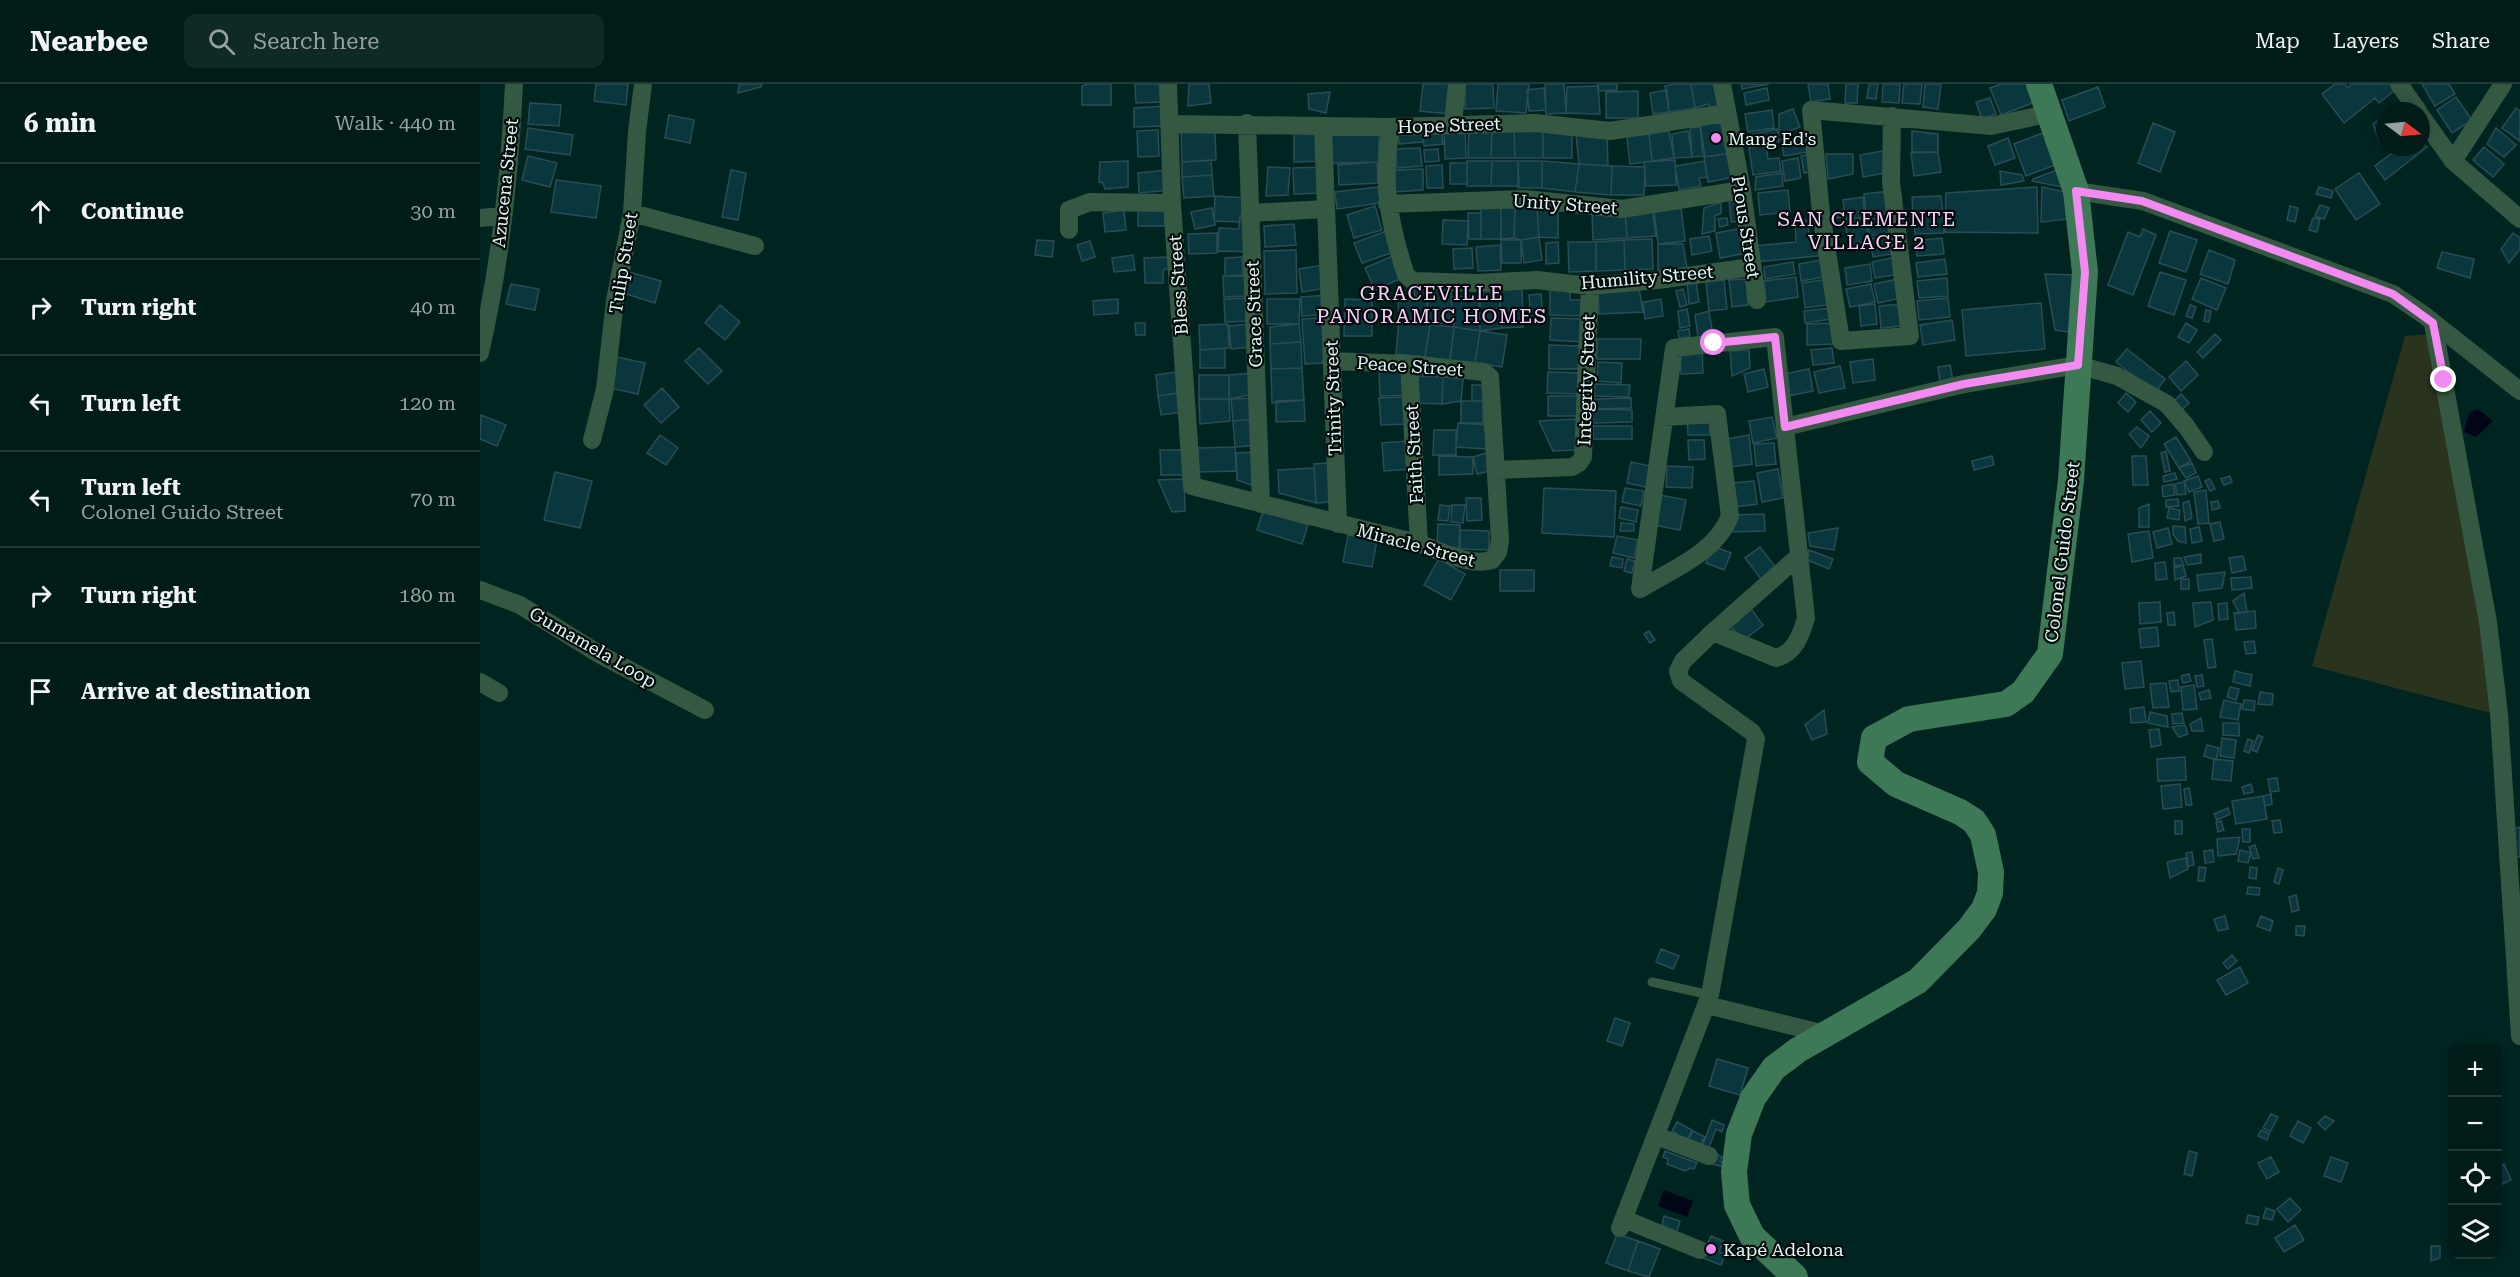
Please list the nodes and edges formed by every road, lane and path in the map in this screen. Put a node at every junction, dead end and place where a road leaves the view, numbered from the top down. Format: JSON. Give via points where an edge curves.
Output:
{"nodes":[{"id":1,"x":514,"y":84,"type":"edge"},
{"id":2,"x":643,"y":84,"type":"edge"},
{"id":3,"x":1167,"y":84,"type":"edge"},
{"id":4,"x":1457,"y":84,"type":"edge"},
{"id":5,"x":1722,"y":84,"type":"edge"},
{"id":6,"x":2039,"y":84,"type":"edge"},
{"id":7,"x":2399,"y":84,"type":"edge"},
{"id":8,"x":2503,"y":84,"type":"edge"},
{"id":9,"x":2412,"y":102,"type":"edge"},
{"id":10,"x":1727,"y":113,"type":"junction"},
{"id":11,"x":2051,"y":113,"type":"junction"},
{"id":12,"x":1892,"y":116,"type":"junction"},
{"id":13,"x":1247,"y":123,"type":"junction"},
{"id":14,"x":1169,"y":124,"type":"junction"},
{"id":15,"x":1453,"y":124,"type":"junction"},
{"id":16,"x":1323,"y":127,"type":"junction"},
{"id":17,"x":1391,"y":127,"type":"junction"},
{"id":18,"x":2430,"y":129,"type":"edge"},
{"id":19,"x":2453,"y":161,"type":"junction"},
{"id":20,"x":1742,"y":190,"type":"junction"},
{"id":21,"x":2076,"y":191,"type":"junction"},
{"id":22,"x":1172,"y":203,"type":"junction"},
{"id":23,"x":1387,"y":204,"type":"junction"},
{"id":24,"x":1326,"y":209,"type":"junction"},
{"id":25,"x":632,"y":213,"type":"junction"},
{"id":26,"x":1250,"y":213,"type":"junction"},
{"id":27,"x":502,"y":216,"type":"junction"},
{"id":28,"x":480,"y":218,"type":"edge"},
{"id":29,"x":2520,"y":219,"type":"edge"},
{"id":30,"x":1069,"y":230,"type":"dead end"},
{"id":31,"x":756,"y":246,"type":"dead end"},
{"id":32,"x":1752,"y":267,"type":"junction"},
{"id":33,"x":1590,"y":286,"type":"junction"},
{"id":34,"x":1757,"y":300,"type":"dead end"},
{"id":35,"x":2433,"y":323,"type":"junction"},
{"id":36,"x":480,"y":353,"type":"edge"},
{"id":37,"x":1331,"y":361,"type":"junction"},
{"id":38,"x":1409,"y":364,"type":"junction"},
{"id":39,"x":2078,"y":365,"type":"junction"},
{"id":40,"x":1488,"y":374,"type":"joint"},
{"id":41,"x":2520,"y":391,"type":"edge"},
{"id":42,"x":1664,"y":417,"type":"junction"},
{"id":43,"x":1785,"y":427,"type":"junction"},
{"id":44,"x":592,"y":440,"type":"dead end"},
{"id":45,"x":2204,"y":452,"type":"dead end"},
{"id":46,"x":1497,"y":470,"type":"junction"},
{"id":47,"x":1192,"y":486,"type":"joint"},
{"id":48,"x":1261,"y":504,"type":"junction"},
{"id":49,"x":1338,"y":524,"type":"junction"},
{"id":50,"x":1419,"y":544,"type":"junction"},
{"id":51,"x":1800,"y":555,"type":"junction"},
{"id":52,"x":480,"y":590,"type":"edge"},
{"id":53,"x":1713,"y":632,"type":"junction"},
{"id":54,"x":480,"y":682,"type":"edge"},
{"id":55,"x":499,"y":693,"type":"dead end"},
{"id":56,"x":705,"y":710,"type":"dead end"},
{"id":57,"x":1652,"y":982,"type":"dead end"},
{"id":58,"x":1708,"y":1000,"type":"junction"},
{"id":59,"x":1825,"y":1034,"type":"junction"},
{"id":60,"x":2520,"y":1036,"type":"edge"},
{"id":61,"x":1657,"y":1136,"type":"junction"},
{"id":62,"x":1709,"y":1156,"type":"dead end"},
{"id":63,"x":1700,"y":1250,"type":"dead end"},
{"id":64,"x":1795,"y":1277,"type":"edge"}],
"edges":[{"from":1,"to":27,"type":"street","name":"Azucena Street"},
{"from":2,"to":25,"type":"street","name":"Tulip Street"},
{"from":3,"to":14,"type":"street","name":"Bless Street"},
{"from":4,"to":15,"type":"street"},
{"from":5,"to":10,"type":"street","name":"Pious Street"},
{"from":6,"to":11,"type":"street","name":"Colonel Guido Street"},
{"from":7,"to":9,"type":"street"},
{"from":8,"to":19,"type":"street"},
{"from":10,"to":15,"type":"street","name":"Hope Street","via":[[1610,131],[1535,123]]},
{"from":10,"to":20,"type":"street","name":"Pious Street"},
{"from":11,"to":12,"type":"street","via":[[1991,126]]},
{"from":11,"to":21,"type":"street","name":"Colonel Guido Street"},
{"from":12,"to":12,"type":"street","via":[[1891,182],[1910,336],[1841,341],[1821,213],[1811,110]]},
{"from":13,"to":14,"type":"street","name":"Hope Street"},
{"from":13,"to":16,"type":"street","name":"Hope Street"},
{"from":13,"to":26,"type":"street","name":"Grace Street"},
{"from":14,"to":22,"type":"street","name":"Bless Street"},
{"from":15,"to":17,"type":"street","name":"Hope Street"},
{"from":16,"to":17,"type":"street","name":"Hope Street"},
{"from":16,"to":24,"type":"street","name":"Trinity Street"},
{"from":17,"to":23,"type":"street","name":"Humility Street"},
{"from":18,"to":19,"type":"street"},
{"from":19,"to":29,"type":"street"},
{"from":20,"to":23,"type":"street","name":"Unity Street","via":[[1622,209],[1525,199]]},
{"from":20,"to":32,"type":"street","name":"Pious Street"},
{"from":21,"to":35,"type":"street","via":[[2142,201],[2393,294]]},
{"from":21,"to":39,"type":"street","name":"Colonel Guido Street","via":[[2085,272]]},
{"from":22,"to":30,"type":"street","via":[[1090,202],[1069,210]]},
{"from":22,"to":47,"type":"street","name":"Bless Street"},
{"from":23,"to":33,"type":"street","name":"Humility Street","via":[[1406,275],[1413,281],[1537,280]]},
{"from":24,"to":26,"type":"street"},
{"from":24,"to":37,"type":"street","name":"Trinity Street"},
{"from":25,"to":31,"type":"street"},
{"from":25,"to":44,"type":"street","name":"Tulip Street","via":[[615,301],[605,389]]},
{"from":26,"to":48,"type":"street","name":"Grace Street"},
{"from":27,"to":28,"type":"street"},
{"from":27,"to":36,"type":"street","name":"Azucena Street"},
{"from":32,"to":33,"type":"street","name":"Humility Street"},
{"from":32,"to":34,"type":"street","name":"Pious Street"},
{"from":33,"to":46,"type":"street","name":"Integrity Street","via":[[1583,457],[1572,467]]},
{"from":35,"to":41,"type":"street"},
{"from":35,"to":60,"type":"street","via":[[2488,622],[2499,714]]},
{"from":37,"to":38,"type":"street","name":"Peace Street"},
{"from":37,"to":49,"type":"street","name":"Trinity Street"},
{"from":38,"to":40,"type":"street","name":"Peace Street"},
{"from":38,"to":50,"type":"street","name":"Faith Street"},
{"from":39,"to":43,"type":"street","via":[[1964,384]]},
{"from":39,"to":45,"type":"street","via":[[2117,376],[2167,404]]},
{"from":39,"to":59,"type":"street","name":"Colonel Guido Street","via":[[2071,480],[2050,654],[2023,692],[2006,704],[1909,719],[1874,738],[1870,762],[1896,784],[1974,821],[1983,835],[1991,872],[1984,909],[1918,981]]},
{"from":40,"to":46,"type":"street","name":"Miracle Street"},
{"from":42,"to":42,"type":"street","via":[[1717,414],[1730,516],[1712,543],[1640,589]]},
{"from":42,"to":43,"type":"street","via":[[1674,348],[1775,337]]},
{"from":43,"to":51,"type":"street"},
{"from":46,"to":50,"type":"street","name":"Miracle Street","via":[[1500,540],[1492,560],[1473,561]]},
{"from":47,"to":48,"type":"street","name":"Miracle Street"},
{"from":48,"to":49,"type":"street","name":"Miracle Street"},
{"from":49,"to":50,"type":"street","name":"Miracle Street"},
{"from":51,"to":53,"type":"street"},
{"from":51,"to":53,"type":"street","via":[[1806,618],[1802,633],[1786,655],[1776,658]]},
{"from":52,"to":56,"type":"street","name":"Gumamela Loop","via":[[520,605],[599,654]]},
{"from":53,"to":58,"type":"street","via":[[1683,661],[1678,671],[1681,681],[1752,732],[1756,739]]},
{"from":54,"to":55,"type":"street"},
{"from":57,"to":58,"type":"lane"},
{"from":58,"to":59,"type":"street"},
{"from":58,"to":61,"type":"street"},
{"from":59,"to":64,"type":"street","name":"Colonel Guido Street","via":[[1774,1068],[1753,1098],[1739,1134],[1734,1172],[1737,1205],[1752,1236]]},
{"from":61,"to":62,"type":"street"},
{"from":61,"to":63,"type":"street","via":[[1622,1224]]}]}
